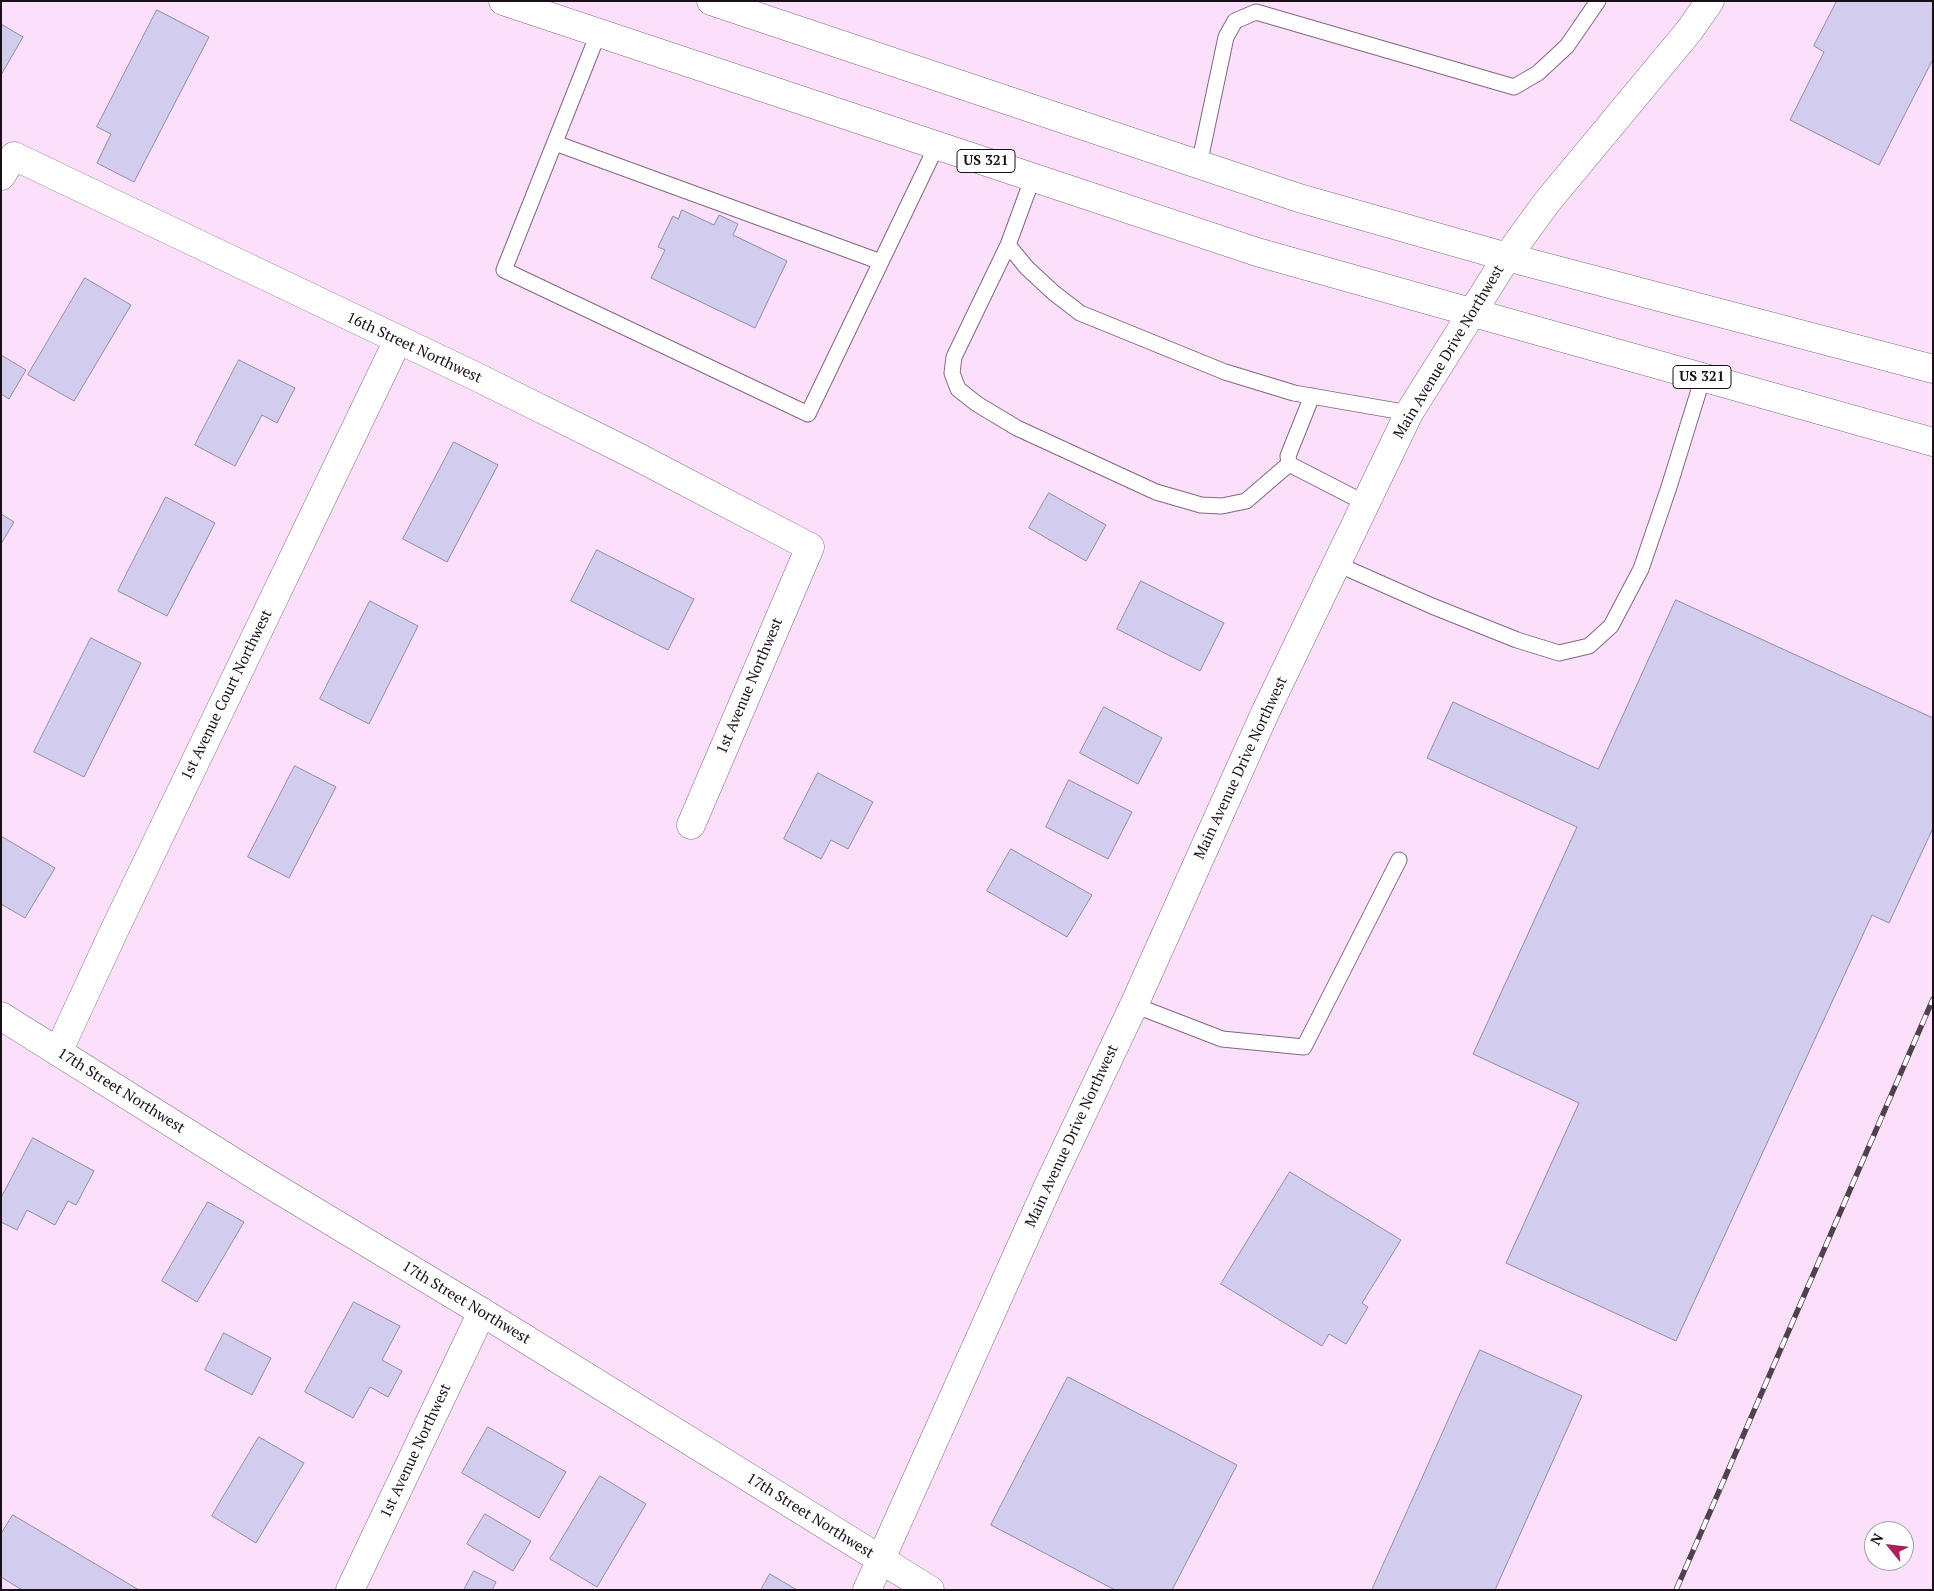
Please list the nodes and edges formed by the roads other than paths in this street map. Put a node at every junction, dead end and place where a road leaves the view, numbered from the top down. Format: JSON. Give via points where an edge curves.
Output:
{"nodes":[{"id":1,"x":503,"y":1,"type":"edge"},
{"id":2,"x":711,"y":1,"type":"edge"},
{"id":3,"x":1598,"y":1,"type":"edge"},
{"id":4,"x":1710,"y":1,"type":"edge"},
{"id":5,"x":598,"y":34,"type":"junction"},
{"id":6,"x":555,"y":143,"type":"junction"},
{"id":7,"x":937,"y":145,"type":"junction"},
{"id":8,"x":1199,"y":165,"type":"junction"},
{"id":9,"x":8,"y":166,"type":"edge"},
{"id":10,"x":1033,"y":177,"type":"junction"},
{"id":11,"x":1008,"y":246,"type":"junction"},
{"id":12,"x":1507,"y":257,"type":"junction"},
{"id":13,"x":881,"y":262,"type":"junction"},
{"id":14,"x":1471,"y":313,"type":"junction"},
{"id":15,"x":398,"y":340,"type":"junction"},
{"id":16,"x":1933,"y":369,"type":"edge"},
{"id":17,"x":1703,"y":377,"type":"junction"},
{"id":18,"x":1312,"y":396,"type":"junction"},
{"id":19,"x":1409,"y":413,"type":"junction"},
{"id":20,"x":1933,"y":442,"type":"edge"},
{"id":21,"x":1290,"y":464,"type":"junction"},
{"id":22,"x":1366,"y":503,"type":"junction"},
{"id":23,"x":810,"y":547,"type":"joint"},
{"id":24,"x":1337,"y":564,"type":"junction"},
{"id":25,"x":690,"y":825,"type":"dead end"},
{"id":26,"x":1399,"y":860,"type":"dead end"},
{"id":27,"x":1134,"y":1005,"type":"junction"},
{"id":28,"x":1,"y":1016,"type":"edge"},
{"id":29,"x":58,"y":1052,"type":"junction"},
{"id":30,"x":482,"y":1312,"type":"junction"},
{"id":31,"x":880,"y":1559,"type":"junction"},
{"id":32,"x":350,"y":1590,"type":"edge"},
{"id":33,"x":868,"y":1590,"type":"edge"},
{"id":34,"x":930,"y":1590,"type":"edge"}],
"edges":[{"from":1,"to":5,"type":"main road","number":"US 321"},
{"from":2,"to":8,"type":"main road"},
{"from":3,"to":8,"type":"lane","via":[[1567,46],[1538,73],[1514,87],[1256,12],[1235,21],[1226,37]]},
{"from":4,"to":12,"type":"main road","name":"Main Avenue Drive Northwest","via":[[1689,31],[1547,202]]},
{"from":5,"to":6,"type":"lane"},
{"from":5,"to":7,"type":"main road","number":"US 321"},
{"from":6,"to":13,"type":"lane"},
{"from":6,"to":13,"type":"lane","via":[[504,270],[808,414]]},
{"from":7,"to":10,"type":"main road","number":"US 321"},
{"from":7,"to":13,"type":"lane"},
{"from":8,"to":12,"type":"main road","via":[[1299,198]]},
{"from":9,"to":15,"type":"main road","name":"16th Street Northwest"},
{"from":10,"to":11,"type":"lane"},
{"from":10,"to":14,"type":"main road","number":"US 321","via":[[1257,252]]},
{"from":11,"to":18,"type":"lane","via":[[1027,268],[1080,313],[1225,372]]},
{"from":11,"to":21,"type":"lane","via":[[954,357],[952,373],[958,389],[977,404],[1017,428],[1156,492],[1201,505],[1222,506],[1246,501]]},
{"from":12,"to":14,"type":"main road","name":"Main Avenue Drive Northwest"},
{"from":12,"to":16,"type":"main road"},
{"from":14,"to":17,"type":"main road","number":"US 321"},
{"from":14,"to":19,"type":"main road","name":"Main Avenue Drive Northwest"},
{"from":15,"to":23,"type":"main road","name":"16th Street Northwest","via":[[636,456]]},
{"from":15,"to":29,"type":"main road","name":"1st Avenue Court Northwest"},
{"from":17,"to":20,"type":"main road","number":"US 321"},
{"from":17,"to":24,"type":"lane","via":[[1641,568],[1611,626],[1589,646],[1559,653],[1517,640]]},
{"from":18,"to":19,"type":"lane"},
{"from":18,"to":21,"type":"lane","via":[[1288,456]]},
{"from":19,"to":22,"type":"main road","name":"Main Avenue Drive Northwest"},
{"from":21,"to":22,"type":"lane"},
{"from":22,"to":24,"type":"main road","name":"Main Avenue Drive Northwest"},
{"from":23,"to":25,"type":"main road","name":"1st Avenue Northwest"},
{"from":24,"to":27,"type":"main road","name":"Main Avenue Drive Northwest","via":[[1265,714]]},
{"from":26,"to":27,"type":"lane","via":[[1304,1047],[1222,1039]]},
{"from":27,"to":31,"type":"main road","name":"Main Avenue Drive Northwest","via":[[1048,1184]]},
{"from":28,"to":29,"type":"main road","name":"17th Street Northwest"},
{"from":29,"to":30,"type":"main road","name":"17th Street Northwest"},
{"from":30,"to":31,"type":"main road","name":"17th Street Northwest"},
{"from":30,"to":32,"type":"main road","name":"1st Avenue Northwest"},
{"from":31,"to":33,"type":"main road","name":"Main Avenue Drive Northwest"},
{"from":31,"to":34,"type":"main road","name":"17th Street Northwest"}]}
